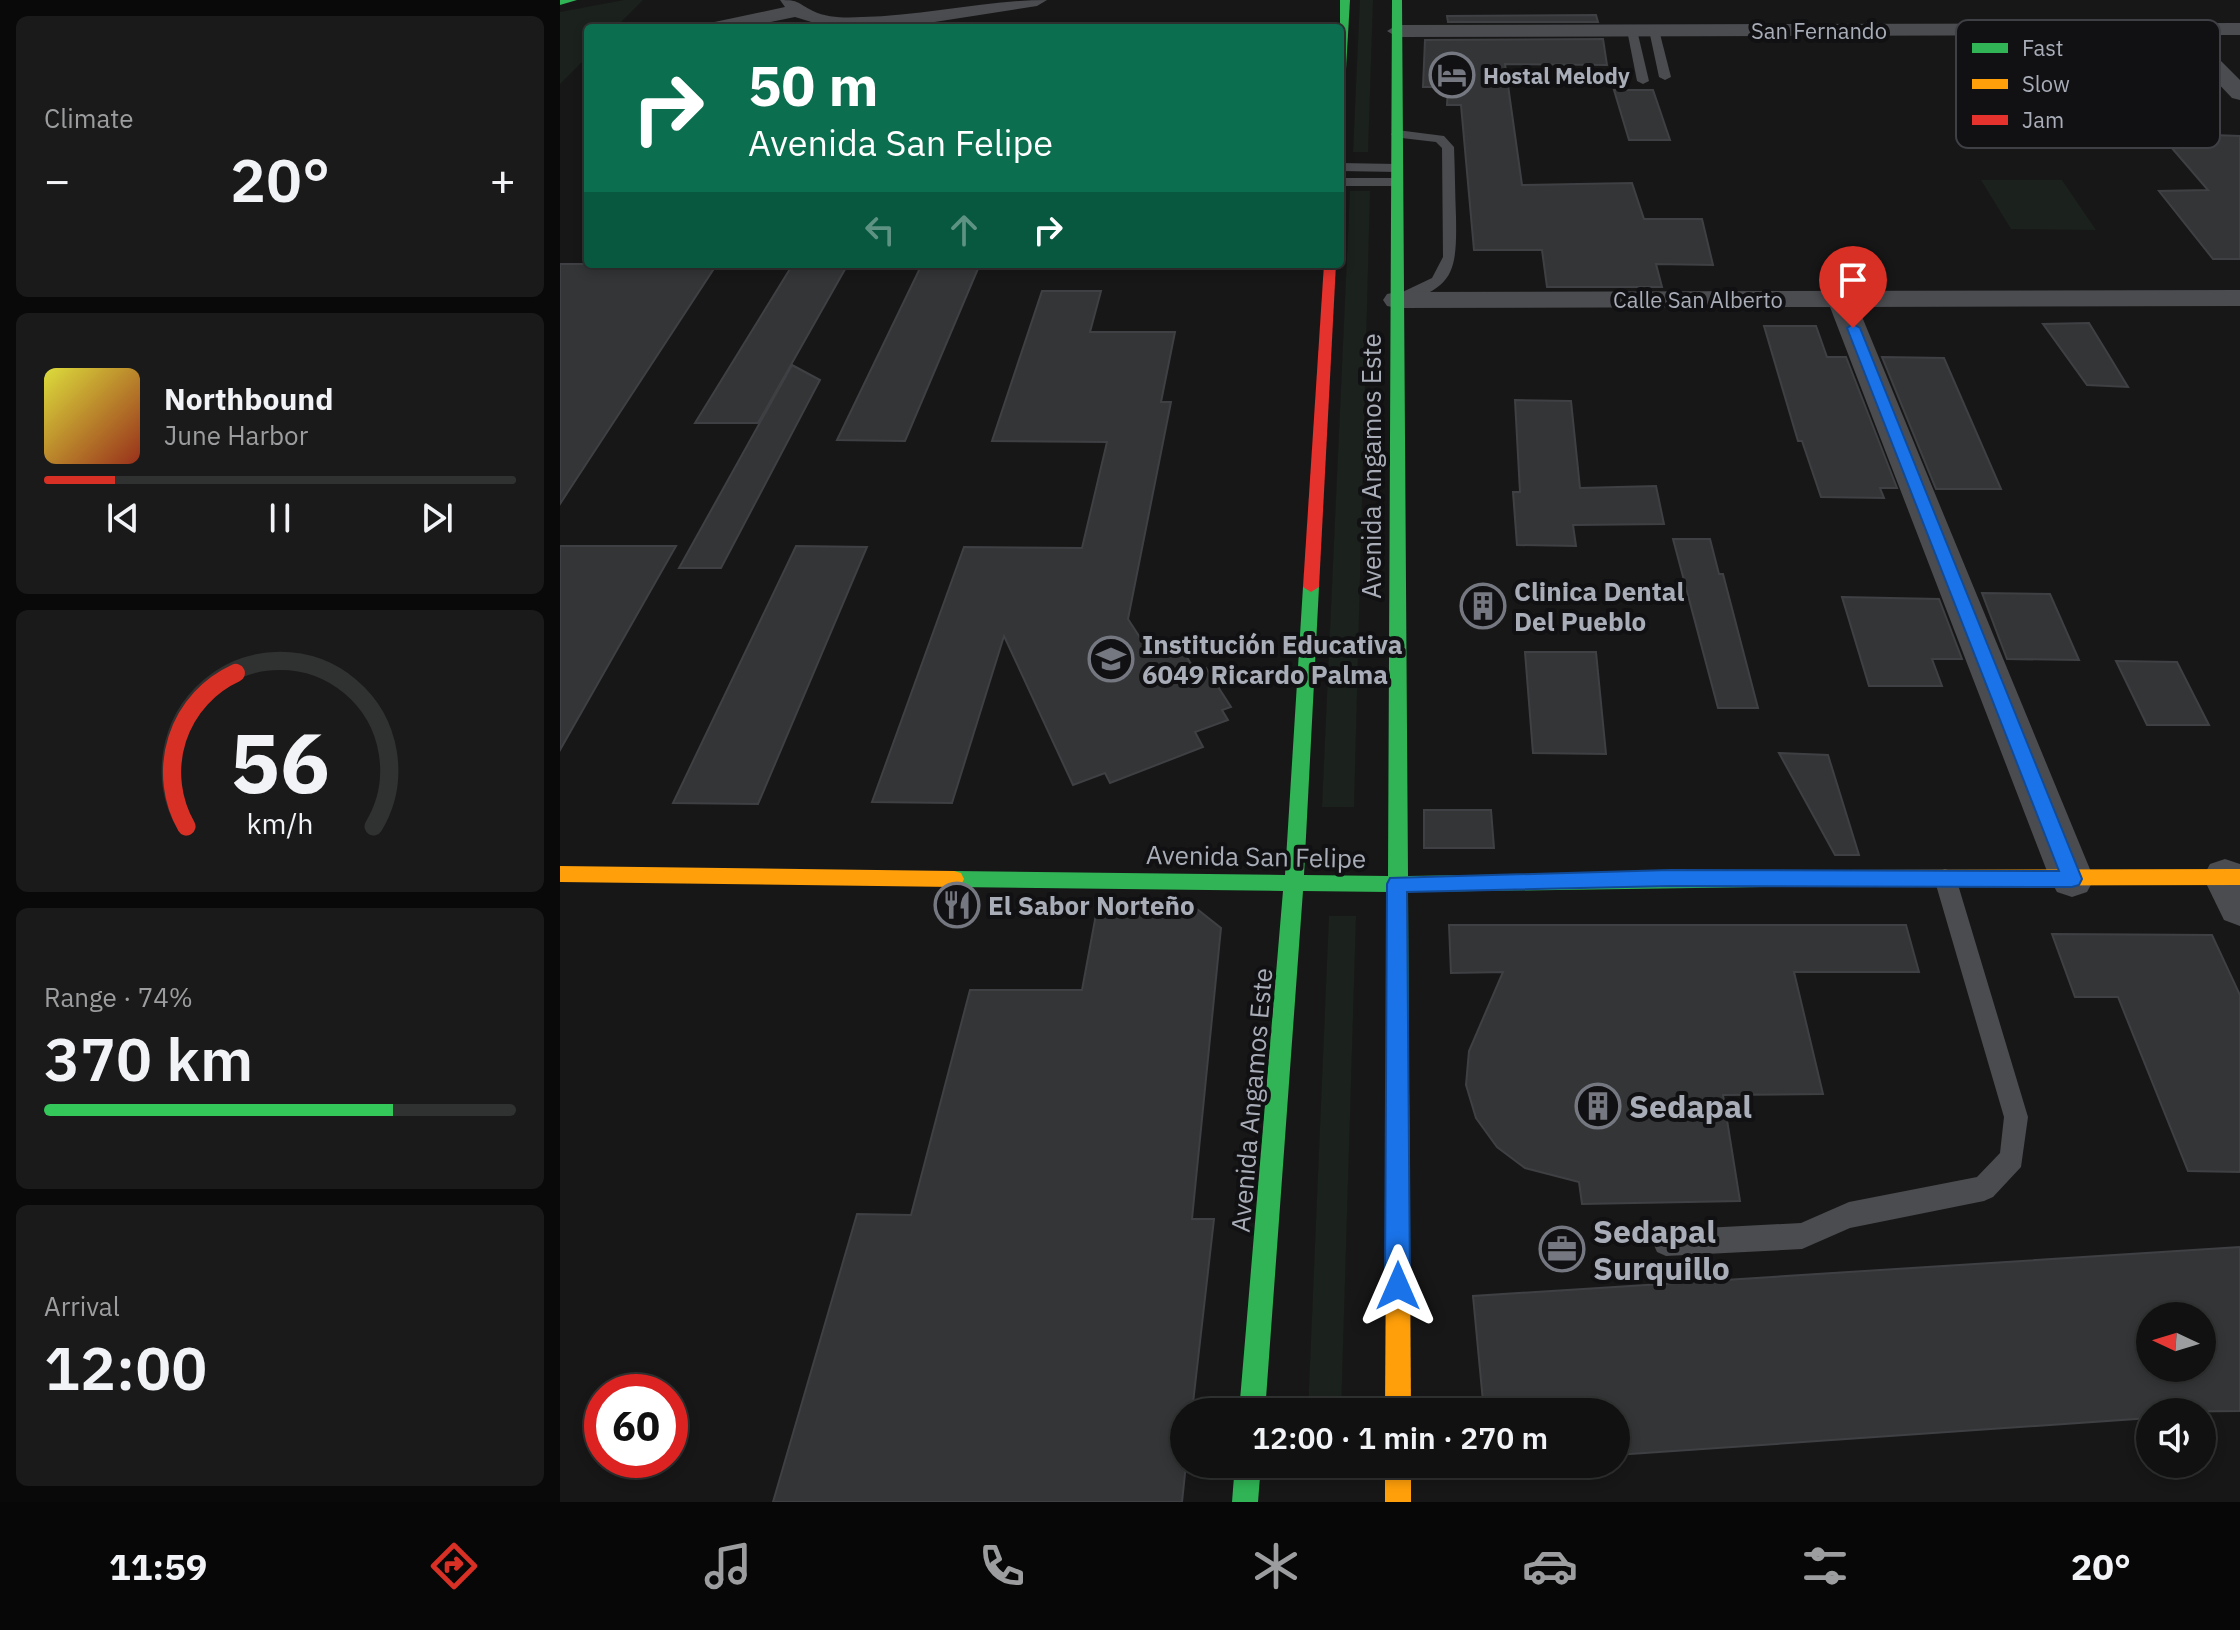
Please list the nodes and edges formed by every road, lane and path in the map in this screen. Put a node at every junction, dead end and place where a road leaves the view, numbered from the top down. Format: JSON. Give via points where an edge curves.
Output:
{"nodes":[{"id":1,"x":572,"y":0,"type":"edge"},
{"id":2,"x":1037,"y":0,"type":"edge"},
{"id":3,"x":1345,"y":0,"type":"edge"},
{"id":4,"x":1397,"y":0,"type":"edge"},
{"id":5,"x":560,"y":2,"type":"edge"},
{"id":6,"x":795,"y":5,"type":"edge"},
{"id":7,"x":726,"y":24,"type":"edge"},
{"id":8,"x":1344,"y":24,"type":"edge"},
{"id":9,"x":1956,"y":29,"type":"edge"},
{"id":10,"x":1632,"y":30,"type":"junction"},
{"id":11,"x":1654,"y":30,"type":"junction"},
{"id":12,"x":1397,"y":31,"type":"junction"},
{"id":13,"x":2220,"y":73,"type":"edge"},
{"id":14,"x":1665,"y":77,"type":"dead end"},
{"id":15,"x":1643,"y":81,"type":"dead end"},
{"id":16,"x":2240,"y":93,"type":"edge"},
{"id":17,"x":1397,"y":134,"type":"junction"},
{"id":18,"x":1344,"y":168,"type":"edge"},
{"id":19,"x":1397,"y":175,"type":"junction"},
{"id":20,"x":1344,"y":182,"type":"edge"},
{"id":21,"x":1330,"y":268,"type":"edge"},
{"id":22,"x":2240,"y":298,"type":"edge"},
{"id":23,"x":1841,"y":299,"type":"junction"},
{"id":24,"x":1397,"y":300,"type":"junction"},
{"id":25,"x":560,"y":874,"type":"edge"},
{"id":26,"x":1945,"y":878,"type":"junction"},
{"id":27,"x":2072,"y":879,"type":"junction"},
{"id":28,"x":1294,"y":882,"type":"junction"},
{"id":29,"x":1397,"y":884,"type":"junction"},
{"id":30,"x":2235,"y":887,"type":"edge"},
{"id":31,"x":1666,"y":1243,"type":"dead end"},
{"id":32,"x":1253,"y":1398,"type":"edge"},
{"id":33,"x":1398,"y":1398,"type":"edge"},
{"id":34,"x":1247,"y":1478,"type":"edge"},
{"id":35,"x":1398,"y":1478,"type":"edge"},
{"id":36,"x":1245,"y":1502,"type":"edge"},
{"id":37,"x":1398,"y":1502,"type":"edge"}],
"edges":[{"from":1,"to":5,"type":"main road"},
{"from":2,"to":6,"type":"street","via":[[870,22],[825,20],[805,15]]},
{"from":3,"to":8,"type":"main road"},
{"from":4,"to":12,"type":"main road","name":"Avenida Angamos Este"},
{"from":6,"to":7,"type":"street"},
{"from":9,"to":11,"type":"street","name":"San Fernando"},
{"from":10,"to":11,"type":"street","name":"San Fernando"},
{"from":10,"to":12,"type":"street","name":"San Fernando"},
{"from":10,"to":15,"type":"lane"},
{"from":11,"to":14,"type":"lane"},
{"from":12,"to":17,"type":"main road","name":"Avenida Angamos Este"},
{"from":13,"to":16,"type":"street"},
{"from":17,"to":19,"type":"main road","name":"Avenida Angamos Este"},
{"from":17,"to":24,"type":"lane","via":[[1440,139],[1448,147],[1450,257],[1437,284]]},
{"from":18,"to":19,"type":"lane"},
{"from":19,"to":20,"type":"lane"},
{"from":19,"to":24,"type":"main road","name":"Avenida Angamos Este"},
{"from":21,"to":28,"type":"main road","name":"Avenida Angamos Este"},
{"from":22,"to":23,"type":"street","name":"Calle San Alberto"},
{"from":23,"to":24,"type":"street","name":"Calle San Alberto"},
{"from":23,"to":27,"type":"street"},
{"from":24,"to":29,"type":"main road","name":"Avenida Angamos Este"},
{"from":25,"to":28,"type":"main road","name":"Avenida San Felipe"},
{"from":26,"to":27,"type":"main road","name":"Avenida San Felipe"},
{"from":26,"to":29,"type":"main road","name":"Avenida San Felipe"},
{"from":26,"to":31,"type":"lane","via":[[2016,1117],[2012,1158],[1984,1188],[1849,1215],[1802,1236]]},
{"from":27,"to":30,"type":"main road","name":"Avenida San Felipe"},
{"from":28,"to":29,"type":"main road","name":"Avenida San Felipe"},
{"from":28,"to":32,"type":"main road","name":"Avenida Angamos Este"},
{"from":29,"to":33,"type":"main road","name":"Avenida Angamos Este"},
{"from":34,"to":36,"type":"main road"},
{"from":35,"to":37,"type":"main road"}]}
